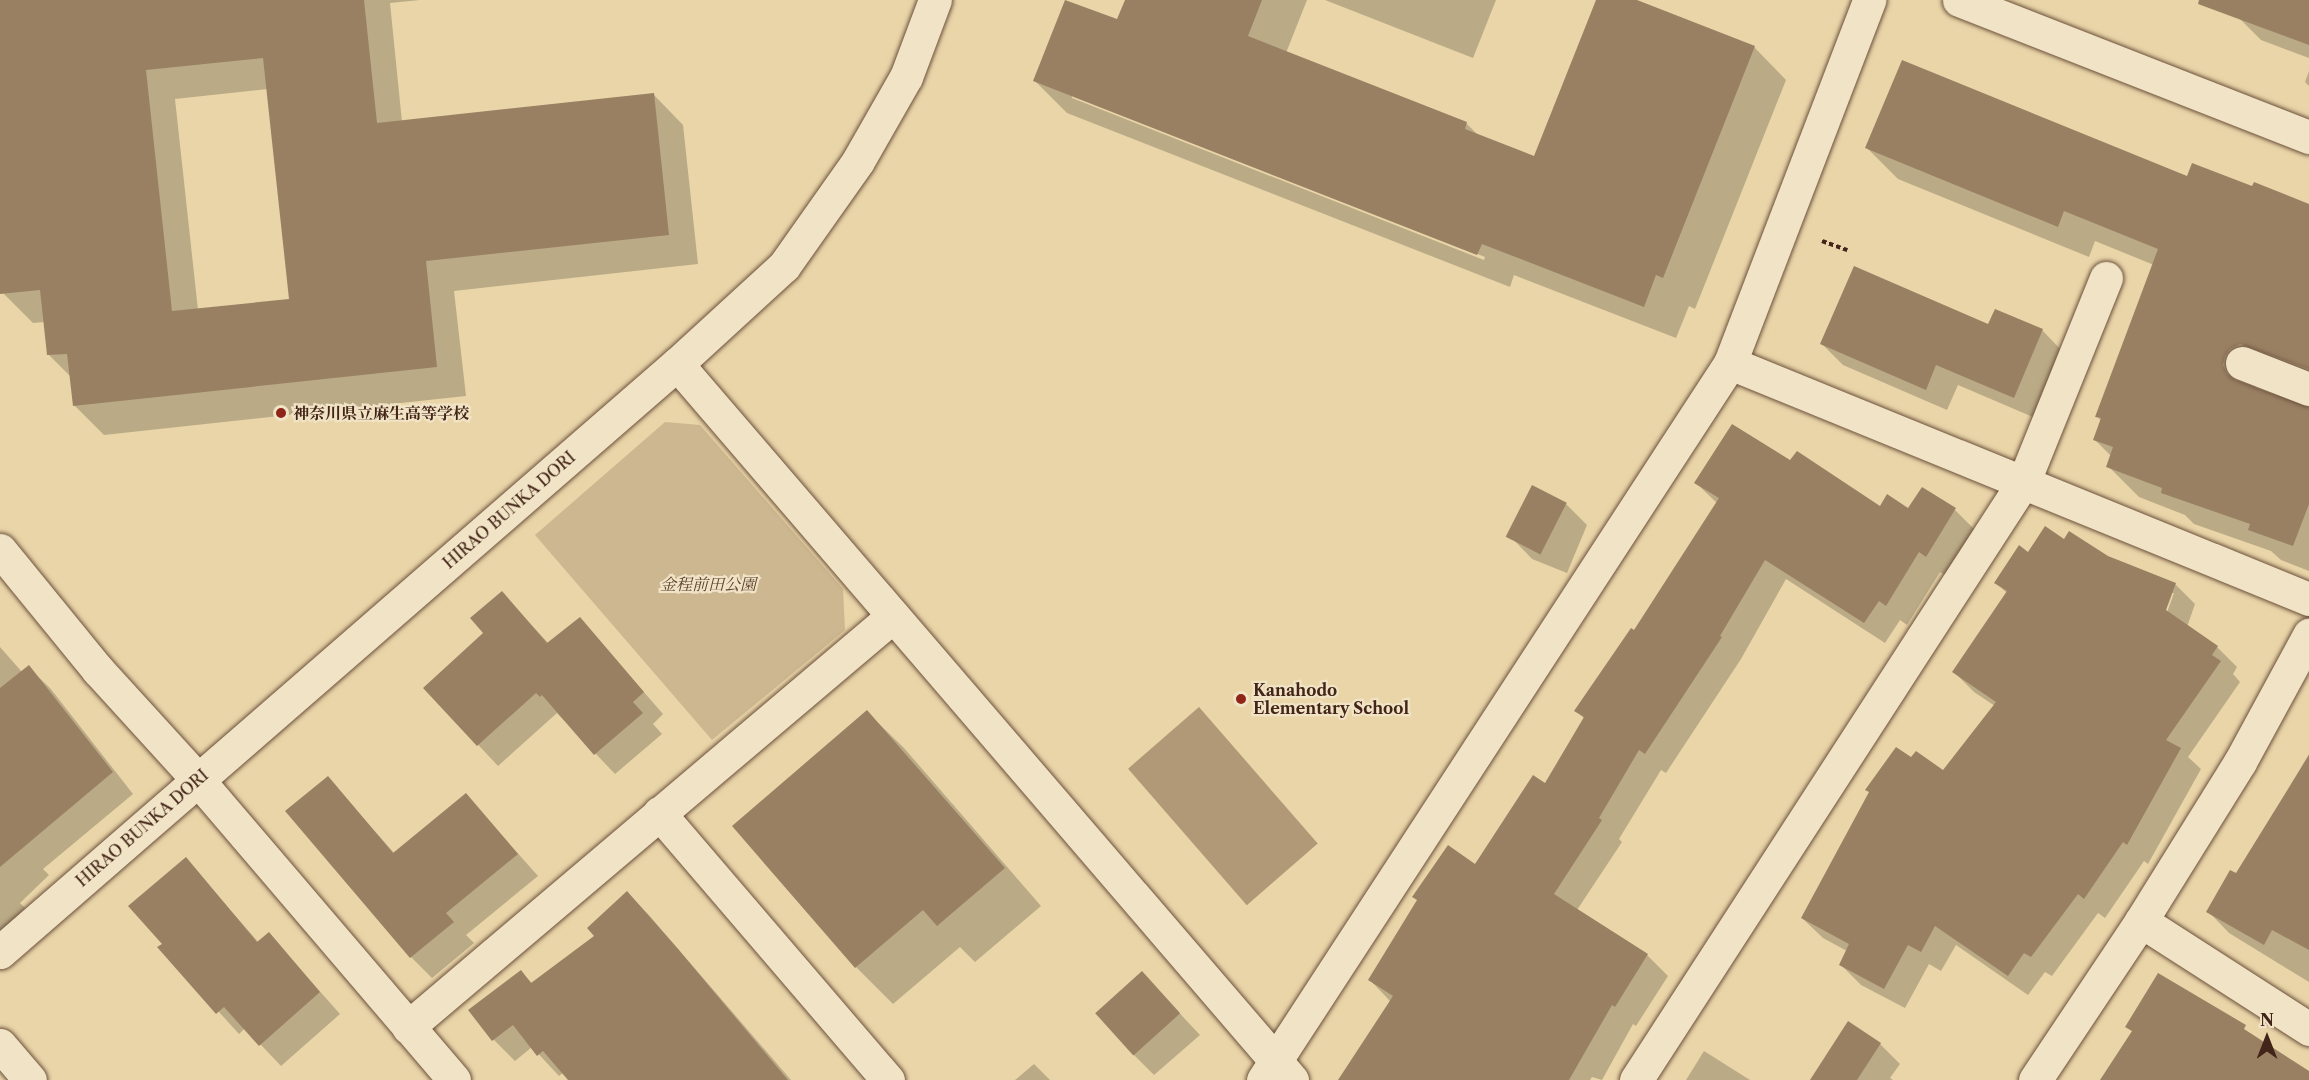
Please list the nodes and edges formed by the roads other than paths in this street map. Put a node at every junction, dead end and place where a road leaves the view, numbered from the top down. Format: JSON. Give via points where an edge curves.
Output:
{"nodes":[{"id":1,"x":935,"y":0,"type":"edge"},
{"id":2,"x":1869,"y":0,"type":"edge"},
{"id":3,"x":1959,"y":0,"type":"edge"},
{"id":4,"x":2309,"y":136,"type":"edge"},
{"id":5,"x":2106,"y":278,"type":"dead end"},
{"id":6,"x":1730,"y":363,"type":"junction"},
{"id":7,"x":2242,"y":363,"type":"dead end"},
{"id":8,"x":677,"y":364,"type":"junction"},
{"id":9,"x":2309,"y":389,"type":"edge"},
{"id":10,"x":2024,"y":480,"type":"junction"},
{"id":11,"x":0,"y":550,"type":"edge"},
{"id":12,"x":2309,"y":599,"type":"edge"},
{"id":13,"x":893,"y":615,"type":"junction"},
{"id":14,"x":2309,"y":635,"type":"edge"},
{"id":15,"x":198,"y":780,"type":"junction"},
{"id":16,"x":659,"y":813,"type":"junction"},
{"id":17,"x":2141,"y":921,"type":"junction"},
{"id":18,"x":0,"y":952,"type":"edge"},
{"id":19,"x":408,"y":1027,"type":"junction"},
{"id":20,"x":2309,"y":1029,"type":"edge"},
{"id":21,"x":0,"y":1045,"type":"edge"},
{"id":22,"x":1277,"y":1074,"type":"edge"},
{"id":23,"x":30,"y":1080,"type":"edge"},
{"id":24,"x":454,"y":1080,"type":"edge"},
{"id":25,"x":888,"y":1080,"type":"edge"},
{"id":26,"x":1636,"y":1080,"type":"edge"},
{"id":27,"x":2035,"y":1080,"type":"edge"}],
"edges":[{"from":1,"to":8,"type":"street","name":"HIRAO BUNKA DORI","via":[[906,77],[858,161],[791,257]]},
{"from":2,"to":6,"type":"street"},
{"from":3,"to":4,"type":"street"},
{"from":5,"to":10,"type":"street"},
{"from":6,"to":10,"type":"street"},
{"from":6,"to":22,"type":"street"},
{"from":7,"to":9,"type":"street"},
{"from":8,"to":13,"type":"street"},
{"from":8,"to":15,"type":"street","name":"HIRAO BUNKA DORI"},
{"from":10,"to":12,"type":"street"},
{"from":10,"to":26,"type":"street"},
{"from":11,"to":15,"type":"street","via":[[98,669]]},
{"from":13,"to":16,"type":"street"},
{"from":13,"to":22,"type":"street"},
{"from":14,"to":17,"type":"street","via":[[2240,762]]},
{"from":15,"to":18,"type":"street","name":"HIRAO BUNKA DORI"},
{"from":15,"to":19,"type":"street"},
{"from":16,"to":19,"type":"street"},
{"from":16,"to":25,"type":"street"},
{"from":17,"to":20,"type":"street"},
{"from":17,"to":27,"type":"street"},
{"from":19,"to":24,"type":"street"},
{"from":21,"to":23,"type":"street"}]}
